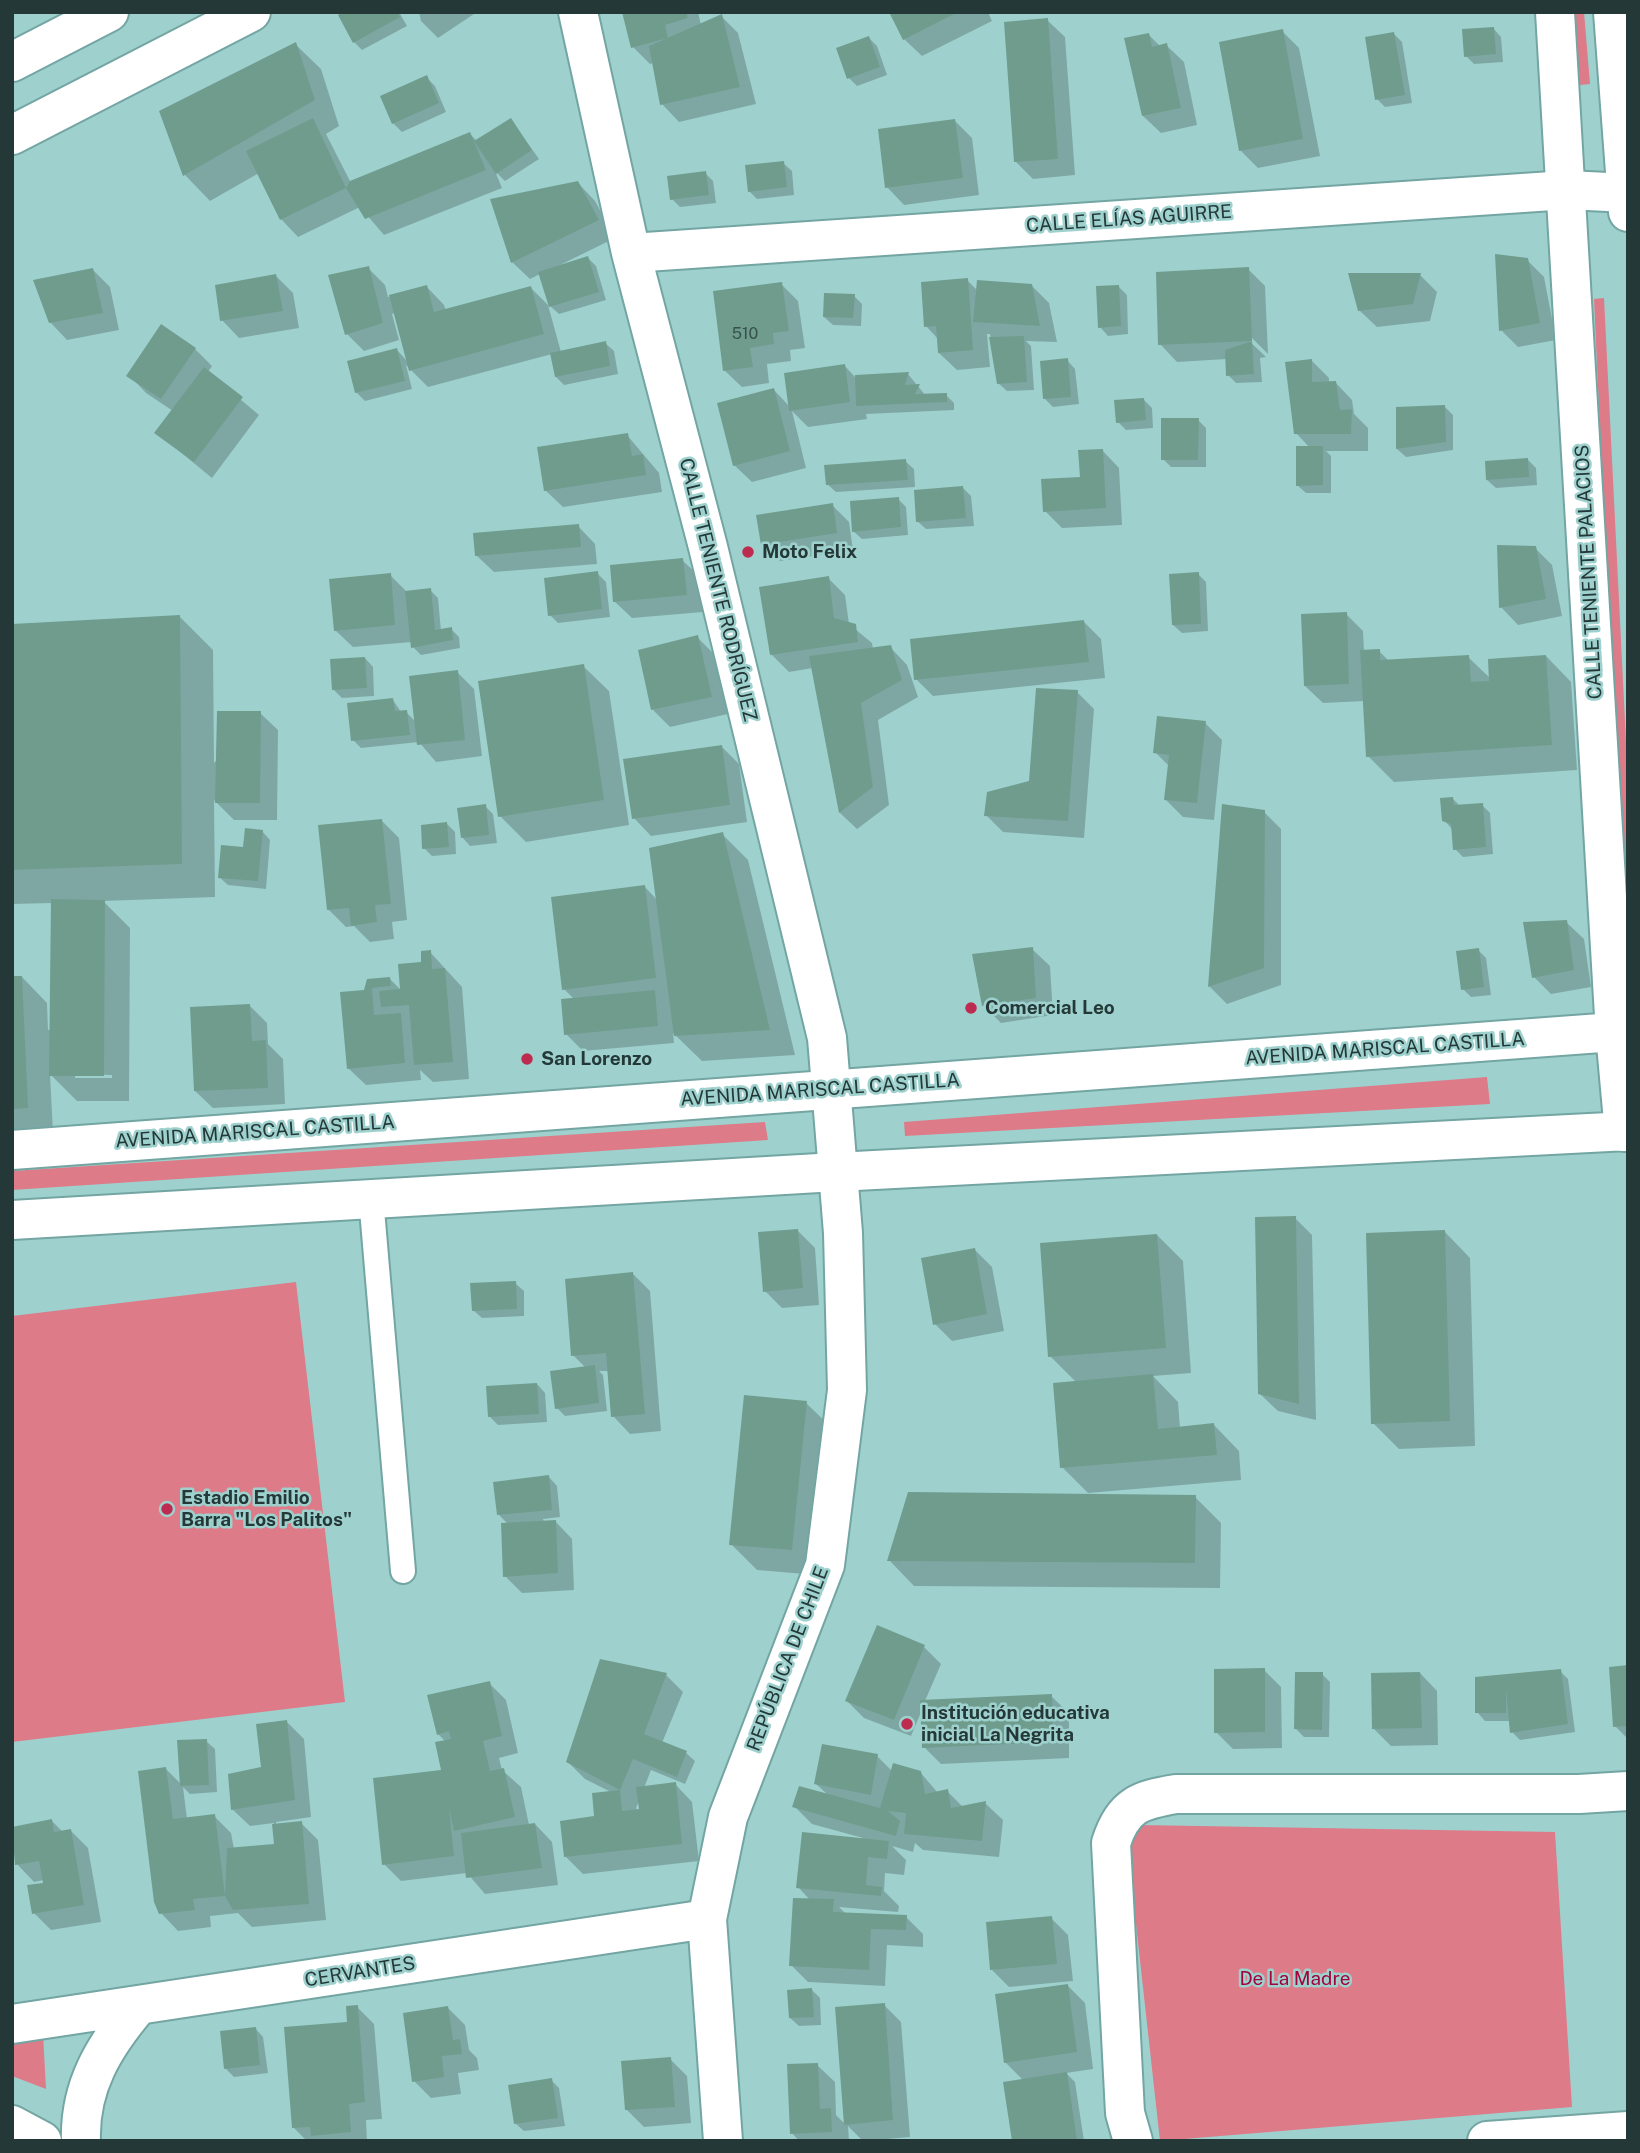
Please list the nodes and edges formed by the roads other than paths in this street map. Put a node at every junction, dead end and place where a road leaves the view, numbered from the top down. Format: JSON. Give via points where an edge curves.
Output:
{"nodes":[{"id":1,"x":109,"y":12,"type":"edge"},
{"id":2,"x":578,"y":12,"type":"edge"},
{"id":3,"x":1555,"y":12,"type":"edge"},
{"id":4,"x":1613,"y":12,"type":"edge"},
{"id":5,"x":246,"y":13,"type":"edge"},
{"id":6,"x":12,"y":62,"type":"edge"},
{"id":7,"x":12,"y":135,"type":"edge"},
{"id":8,"x":1567,"y":190,"type":"junction"},
{"id":9,"x":1628,"y":193,"type":"edge"},
{"id":10,"x":1628,"y":212,"type":"edge"},
{"id":11,"x":631,"y":253,"type":"junction"},
{"id":12,"x":1622,"y":1032,"type":"edge"},
{"id":13,"x":831,"y":1089,"type":"junction"},
{"id":14,"x":1627,"y":1137,"type":"edge"},
{"id":15,"x":12,"y":1150,"type":"edge"},
{"id":16,"x":836,"y":1172,"type":"junction"},
{"id":17,"x":371,"y":1198,"type":"junction"},
{"id":18,"x":12,"y":1220,"type":"edge"},
{"id":19,"x":403,"y":1571,"type":"dead end"},
{"id":20,"x":1628,"y":1791,"type":"edge"},
{"id":21,"x":707,"y":1919,"type":"junction"},
{"id":22,"x":138,"y":2007,"type":"junction"},
{"id":23,"x":12,"y":2024,"type":"edge"},
{"id":24,"x":12,"y":2125,"type":"edge"},
{"id":25,"x":1628,"y":2131,"type":"edge"},
{"id":26,"x":42,"y":2141,"type":"edge"},
{"id":27,"x":81,"y":2141,"type":"edge"},
{"id":28,"x":723,"y":2141,"type":"edge"},
{"id":29,"x":1133,"y":2141,"type":"edge"},
{"id":30,"x":1488,"y":2141,"type":"edge"}],
"edges":[{"from":1,"to":6,"type":"street"},
{"from":2,"to":11,"type":"street","name":"CALLE TENIENTE RODRÍGUEZ"},
{"from":3,"to":8,"type":"street","name":"CALLE TENIENTE PALACIOS"},
{"from":4,"to":9,"type":"street"},
{"from":5,"to":7,"type":"street"},
{"from":8,"to":9,"type":"street","name":"CALLE ELÍAS AGUIRRE"},
{"from":8,"to":11,"type":"street","name":"CALLE ELÍAS AGUIRRE"},
{"from":8,"to":12,"type":"street","name":"CALLE TENIENTE PALACIOS"},
{"from":9,"to":10,"type":"street"},
{"from":11,"to":13,"type":"street","name":"CALLE TENIENTE RODRÍGUEZ","via":[[712,560],[827,1038]]},
{"from":12,"to":13,"type":"street","name":"AVENIDA MARISCAL CASTILLA"},
{"from":12,"to":14,"type":"street","name":"CALLE TENIENTE PALACIOS"},
{"from":13,"to":15,"type":"street","name":"AVENIDA MARISCAL CASTILLA"},
{"from":13,"to":16,"type":"street","name":"CALLE TENIENTE RODRÍGUEZ"},
{"from":14,"to":16,"type":"street"},
{"from":16,"to":17,"type":"street"},
{"from":16,"to":21,"type":"street","name":"REPÚBLICA DE CHILE","via":[[847,1390],[825,1565],[728,1817]]},
{"from":17,"to":18,"type":"street"},
{"from":17,"to":19,"type":"lane"},
{"from":20,"to":29,"type":"street","via":[[1176,1794],[1143,1799],[1126,1812],[1111,1843],[1125,2113]]},
{"from":21,"to":22,"type":"street","name":"CERVANTES"},
{"from":21,"to":28,"type":"street","name":"REPÚBLICA DE CHILE"},
{"from":22,"to":23,"type":"street","name":"CERVANTES"},
{"from":22,"to":27,"type":"street","via":[[110,2039],[90,2077],[80,2120]]},
{"from":24,"to":26,"type":"street"},
{"from":25,"to":30,"type":"street"}]}
